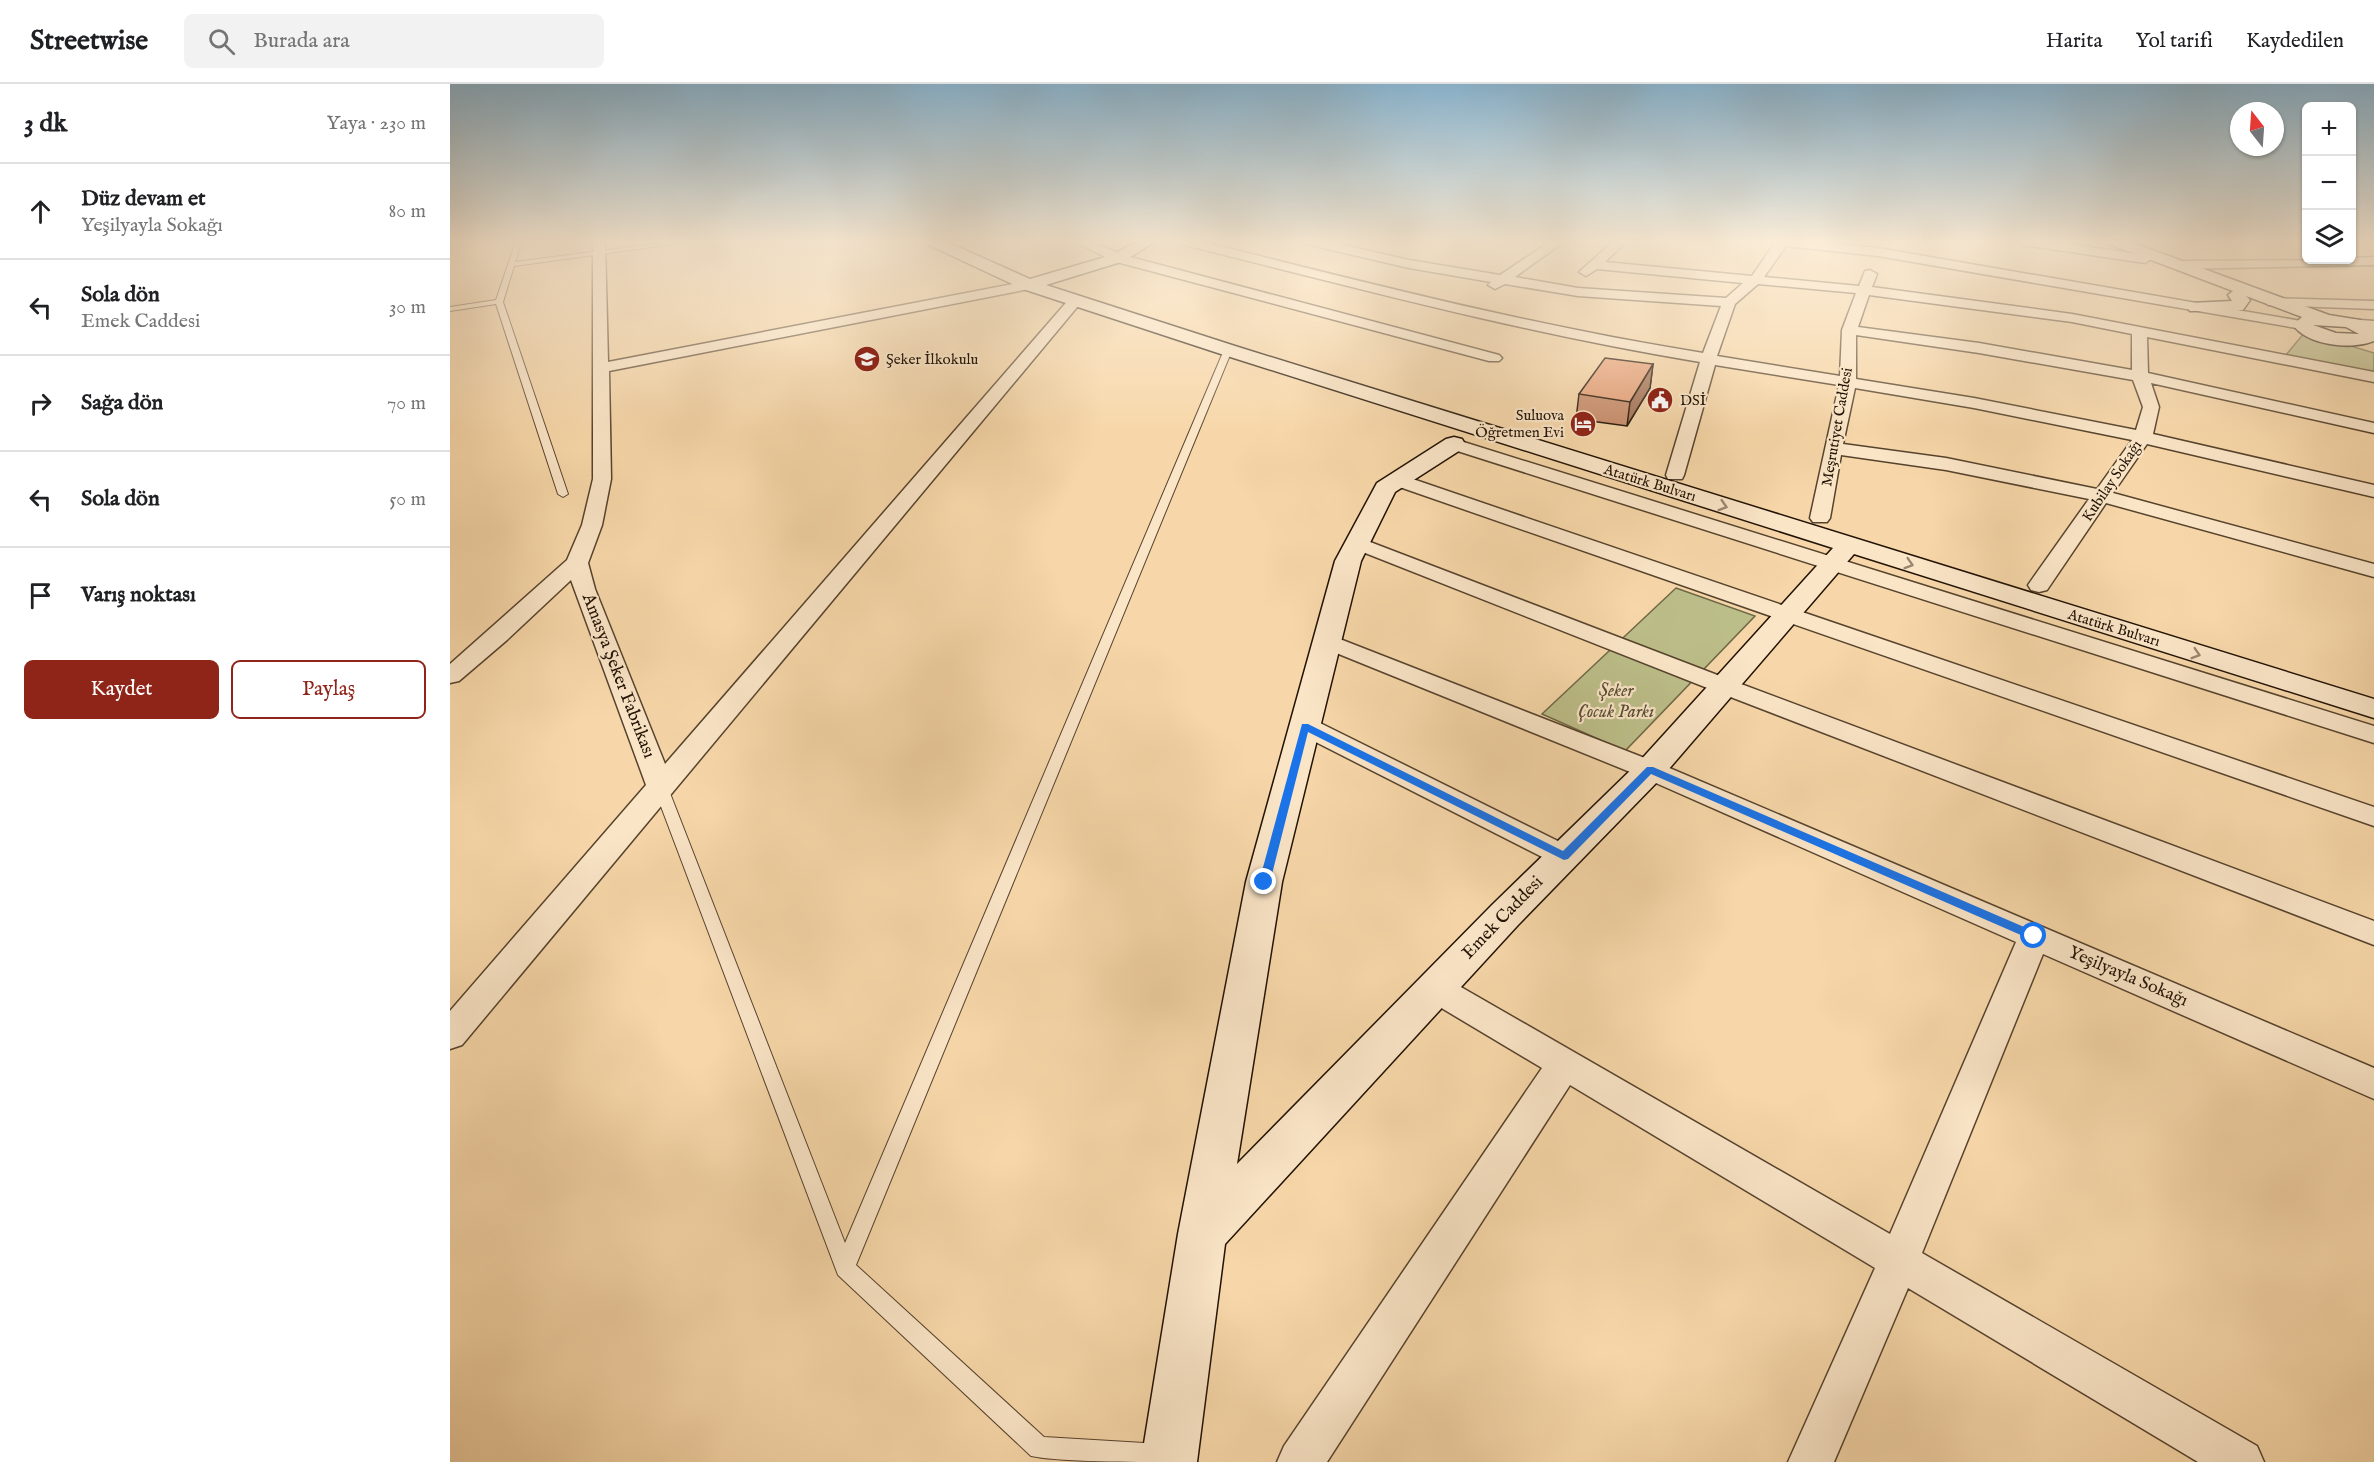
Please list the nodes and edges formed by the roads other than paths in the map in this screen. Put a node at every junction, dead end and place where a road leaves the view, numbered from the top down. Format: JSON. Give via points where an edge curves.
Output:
{"nodes":[{"id":1,"x":476,"y":305,"type":"edge"},
{"id":2,"x":500,"y":305,"type":"edge"},
{"id":3,"x":600,"y":305,"type":"edge"},
{"id":4,"x":919,"y":305,"type":"edge"},
{"id":5,"x":1071,"y":305,"type":"edge"},
{"id":6,"x":1092,"y":305,"type":"edge"},
{"id":7,"x":1114,"y":305,"type":"edge"},
{"id":8,"x":1293,"y":305,"type":"edge"},
{"id":9,"x":1441,"y":305,"type":"edge"},
{"id":10,"x":1466,"y":305,"type":"edge"},
{"id":11,"x":1728,"y":305,"type":"edge"},
{"id":12,"x":1858,"y":305,"type":"edge"},
{"id":13,"x":1977,"y":305,"type":"edge"},
{"id":14,"x":2186,"y":305,"type":"edge"},
{"id":15,"x":2237,"y":305,"type":"edge"},
{"id":16,"x":2261,"y":305,"type":"edge"},
{"id":17,"x":2283,"y":305,"type":"edge"},
{"id":18,"x":2196,"y":307,"type":"junction"},
{"id":19,"x":450,"y":309,"type":"edge"},
{"id":20,"x":1460,"y":310,"type":"junction"},
{"id":21,"x":2325,"y":319,"type":"junction"},
{"id":22,"x":2304,"y":323,"type":"junction"},
{"id":23,"x":1849,"y":330,"type":"junction"},
{"id":24,"x":2139,"y":331,"type":"junction"},
{"id":25,"x":2347,"y":331,"type":"junction"},
{"id":26,"x":2373,"y":335,"type":"edge"},
{"id":27,"x":1422,"y":340,"type":"junction"},
{"id":28,"x":1228,"y":351,"type":"junction"},
{"id":29,"x":1494,"y":358,"type":"dead end"},
{"id":30,"x":1708,"y":360,"type":"junction"},
{"id":31,"x":602,"y":368,"type":"junction"},
{"id":32,"x":2140,"y":376,"type":"junction"},
{"id":33,"x":2374,"y":377,"type":"edge"},
{"id":34,"x":1848,"y":382,"type":"junction"},
{"id":35,"x":2374,"y":428,"type":"edge"},
{"id":36,"x":2143,"y":437,"type":"junction"},
{"id":37,"x":1454,"y":444,"type":"joint"},
{"id":38,"x":1833,"y":448,"type":"junction"},
{"id":39,"x":1675,"y":474,"type":"junction"},
{"id":40,"x":1398,"y":480,"type":"junction"},
{"id":41,"x":2374,"y":491,"type":"edge"},
{"id":42,"x":563,"y":494,"type":"dead end"},
{"id":43,"x":2102,"y":496,"type":"junction"},
{"id":44,"x":1820,"y":518,"type":"junction"},
{"id":45,"x":1358,"y":543,"type":"junction"},
{"id":46,"x":1841,"y":554,"type":"junction"},
{"id":47,"x":577,"y":563,"type":"junction"},
{"id":48,"x":2374,"y":571,"type":"edge"},
{"id":49,"x":2039,"y":585,"type":"junction"},
{"id":50,"x":1787,"y":615,"type":"junction"},
{"id":51,"x":1328,"y":641,"type":"junction"},
{"id":52,"x":450,"y":676,"type":"edge"},
{"id":53,"x":1724,"y":686,"type":"junction"},
{"id":54,"x":2374,"y":687,"type":"edge"},
{"id":55,"x":2374,"y":710,"type":"edge"},
{"id":56,"x":1305,"y":726,"type":"junction"},
{"id":57,"x":2374,"y":735,"type":"edge"},
{"id":58,"x":1650,"y":770,"type":"junction"},
{"id":59,"x":661,"y":788,"type":"junction"},
{"id":60,"x":2374,"y":817,"type":"edge"},
{"id":61,"x":1564,"y":856,"type":"junction"},
{"id":62,"x":2374,"y":933,"type":"edge"},
{"id":63,"x":2034,"y":936,"type":"junction"},
{"id":64,"x":1436,"y":988,"type":"junction"},
{"id":65,"x":450,"y":1035,"type":"edge"},
{"id":66,"x":1564,"y":1064,"type":"junction"},
{"id":67,"x":2374,"y":1084,"type":"edge"},
{"id":68,"x":1202,"y":1234,"type":"junction"},
{"id":69,"x":1899,"y":1260,"type":"junction"},
{"id":70,"x":845,"y":1268,"type":"junction"},
{"id":71,"x":1179,"y":1460,"type":"edge"},
{"id":72,"x":1300,"y":1462,"type":"edge"},
{"id":73,"x":1811,"y":1462,"type":"edge"},
{"id":74,"x":2241,"y":1462,"type":"edge"}],
"edges":[{"from":1,"to":19,"type":"lane"},
{"from":2,"to":42,"type":"lane"},
{"from":3,"to":31,"type":"street"},
{"from":4,"to":31,"type":"street"},
{"from":5,"to":59,"type":"street"},
{"from":6,"to":28,"type":"main road","name":"Atatürk Bulvarı"},
{"from":7,"to":39,"type":"main road","name":"Atatürk Bulvarı"},
{"from":8,"to":27,"type":"street"},
{"from":9,"to":20,"type":"street"},
{"from":10,"to":20,"type":"street"},
{"from":11,"to":30,"type":"street"},
{"from":12,"to":23,"type":"street","name":"Meşrutiyet Caddesi"},
{"from":13,"to":24,"type":"street"},
{"from":14,"to":18,"type":"street"},
{"from":15,"to":18,"type":"main road"},
{"from":16,"to":22,"type":"main road"},
{"from":17,"to":21,"type":"main road"},
{"from":18,"to":22,"type":"street"},
{"from":20,"to":27,"type":"street"},
{"from":20,"to":30,"type":"street"},
{"from":21,"to":22,"type":"main road"},
{"from":21,"to":25,"type":"main road"},
{"from":22,"to":25,"type":"main road","via":[[2313,332]]},
{"from":23,"to":32,"type":"street"},
{"from":23,"to":34,"type":"street","name":"Meşrutiyet Caddesi"},
{"from":24,"to":32,"type":"street","name":"Kubilay Sokağı"},
{"from":24,"to":33,"type":"street"},
{"from":25,"to":26,"type":"main road"},
{"from":27,"to":29,"type":"street"},
{"from":28,"to":46,"type":"main road","name":"Atatürk Bulvarı","one_way":true},
{"from":28,"to":70,"type":"lane"},
{"from":30,"to":34,"type":"street"},
{"from":30,"to":39,"type":"street"},
{"from":31,"to":47,"type":"street","via":[[602,479],[592,525]]},
{"from":32,"to":35,"type":"street"},
{"from":32,"to":36,"type":"street","name":"Kubilay Sokağı","via":[[2151,407]]},
{"from":34,"to":36,"type":"street"},
{"from":34,"to":38,"type":"street","name":"Meşrutiyet Caddesi"},
{"from":36,"to":41,"type":"street"},
{"from":36,"to":43,"type":"street","name":"Kubilay Sokağı"},
{"from":37,"to":40,"type":"main road"},
{"from":37,"to":46,"type":"street"},
{"from":38,"to":43,"type":"street","via":[[1946,464]]},
{"from":38,"to":44,"type":"street","name":"Meşrutiyet Caddesi"},
{"from":39,"to":44,"type":"main road","name":"Atatürk Bulvarı"},
{"from":40,"to":45,"type":"main road","via":[[1385,488]]},
{"from":40,"to":50,"type":"street"},
{"from":43,"to":48,"type":"street"},
{"from":43,"to":49,"type":"street","name":"Kubilay Sokağı"},
{"from":44,"to":49,"type":"main road","name":"Atatürk Bulvarı"},
{"from":45,"to":51,"type":"main road","via":[[1348,561]]},
{"from":45,"to":53,"type":"street"},
{"from":46,"to":50,"type":"main road","name":"Emek Caddesi"},
{"from":46,"to":55,"type":"main road","name":"Atatürk Bulvarı","one_way":true},
{"from":46,"to":57,"type":"street"},
{"from":47,"to":52,"type":"street"},
{"from":47,"to":59,"type":"street","name":"Amasya Şeker Fabrikası"},
{"from":49,"to":54,"type":"main road","name":"Atatürk Bulvarı"},
{"from":50,"to":53,"type":"main road","name":"Emek Caddesi"},
{"from":50,"to":60,"type":"street"},
{"from":51,"to":56,"type":"main road"},
{"from":51,"to":58,"type":"street","name":"Yeşilyayla Sokağı"},
{"from":53,"to":58,"type":"main road","name":"Emek Caddesi"},
{"from":53,"to":62,"type":"street"},
{"from":56,"to":61,"type":"street"},
{"from":56,"to":68,"type":"main road","via":[[1264,882]]},
{"from":58,"to":61,"type":"main road","name":"Emek Caddesi"},
{"from":58,"to":63,"type":"street","name":"Yeşilyayla Sokağı"},
{"from":59,"to":65,"type":"street"},
{"from":59,"to":70,"type":"lane"},
{"from":61,"to":64,"type":"main road","name":"Emek Caddesi"},
{"from":63,"to":67,"type":"street","name":"Yeşilyayla Sokağı"},
{"from":63,"to":69,"type":"street"},
{"from":64,"to":66,"type":"street"},
{"from":64,"to":68,"type":"main road","name":"Emek Caddesi"},
{"from":66,"to":69,"type":"street"},
{"from":66,"to":72,"type":"street"},
{"from":68,"to":71,"type":"main road"},
{"from":69,"to":73,"type":"street"},
{"from":69,"to":74,"type":"street"},
{"from":70,"to":71,"type":"lane","via":[[1039,1448]]}]}
